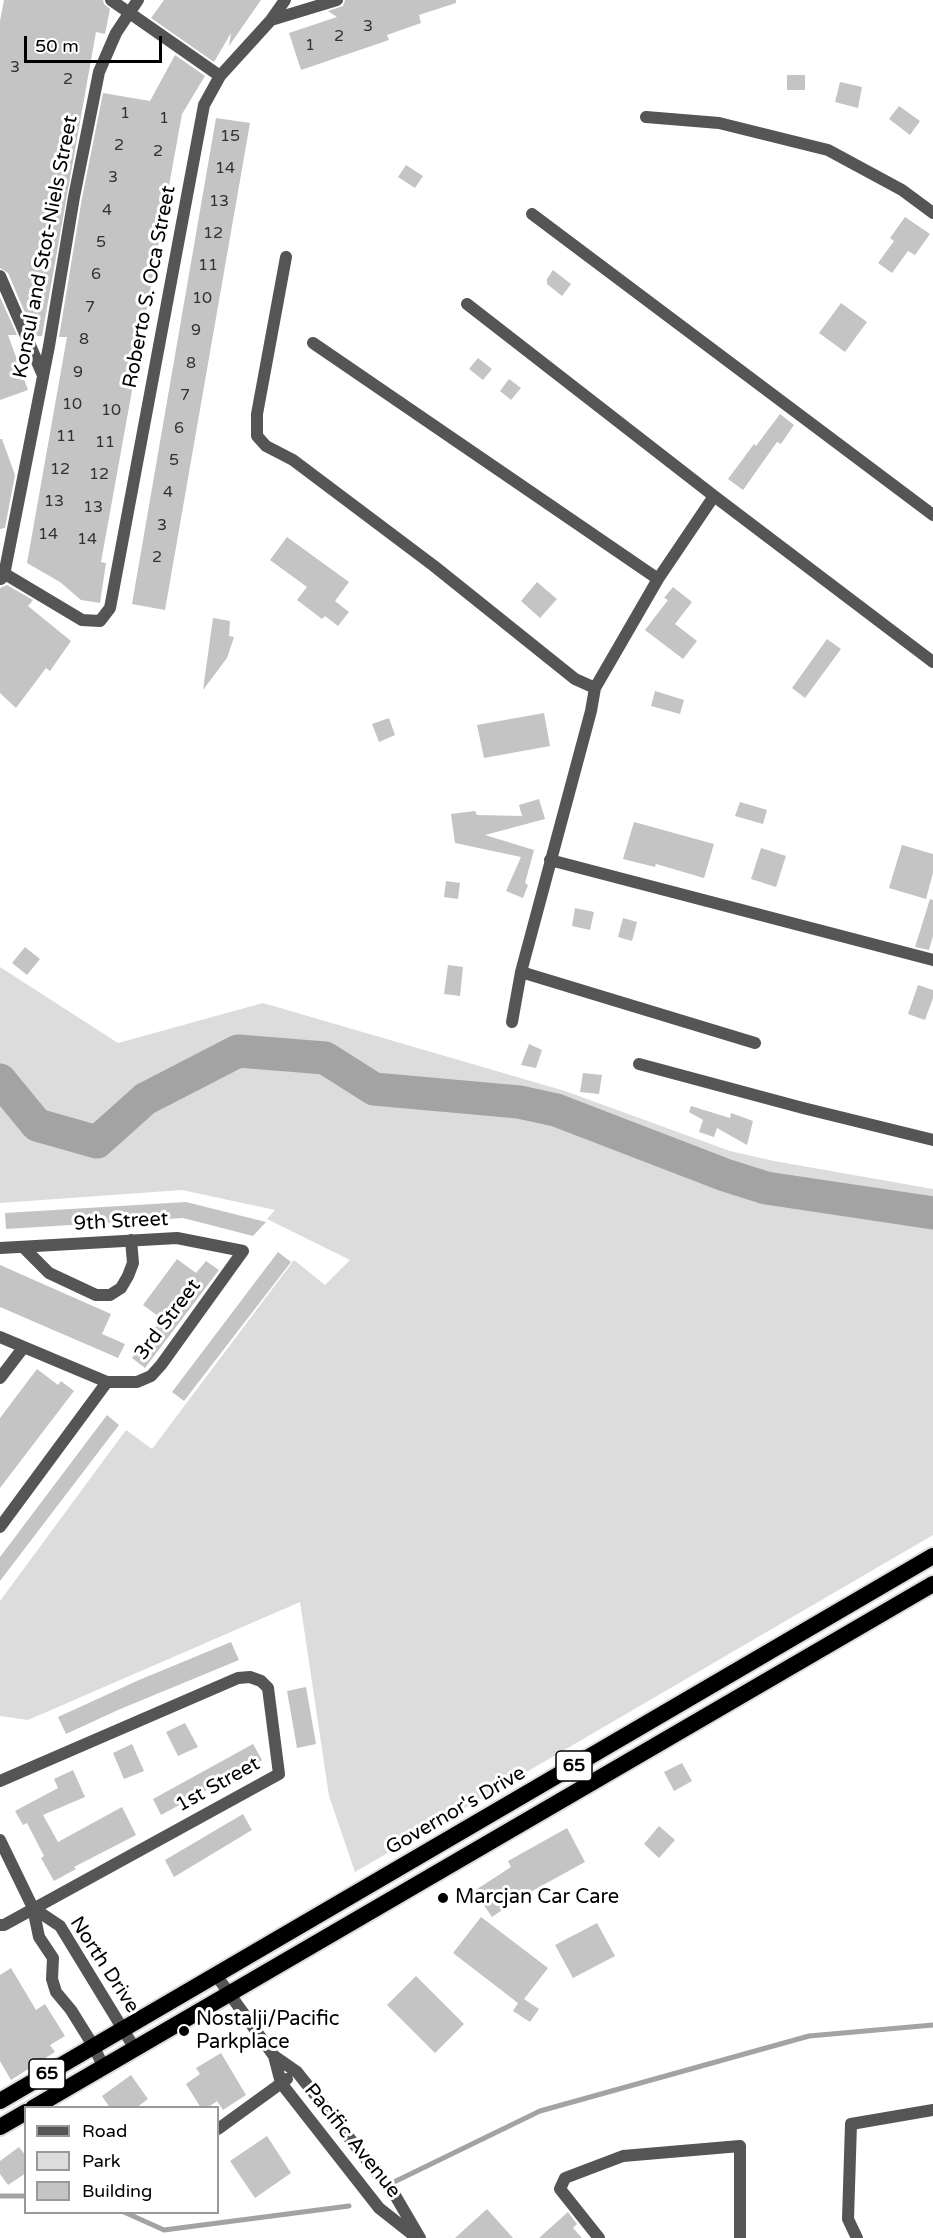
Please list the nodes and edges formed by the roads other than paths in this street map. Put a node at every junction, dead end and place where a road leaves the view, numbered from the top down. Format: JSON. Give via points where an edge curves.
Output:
{"nodes":[{"id":1,"x":111,"y":0,"type":"edge"},
{"id":2,"x":138,"y":0,"type":"edge"},
{"id":3,"x":285,"y":0,"type":"edge"},
{"id":4,"x":337,"y":0,"type":"edge"},
{"id":5,"x":128,"y":14,"type":"junction"},
{"id":6,"x":271,"y":20,"type":"junction"},
{"id":7,"x":219,"y":76,"type":"junction"},
{"id":8,"x":646,"y":117,"type":"dead end"},
{"id":9,"x":933,"y":213,"type":"edge"},
{"id":10,"x":532,"y":214,"type":"dead end"},
{"id":11,"x":286,"y":256,"type":"dead end"},
{"id":12,"x":0,"y":276,"type":"edge"},
{"id":13,"x":467,"y":304,"type":"dead end"},
{"id":14,"x":313,"y":343,"type":"dead end"},
{"id":15,"x":42,"y":373,"type":"junction"},
{"id":16,"x":714,"y":496,"type":"junction"},
{"id":17,"x":933,"y":515,"type":"edge"},
{"id":18,"x":1,"y":575,"type":"edge"},
{"id":19,"x":658,"y":579,"type":"junction"},
{"id":20,"x":933,"y":662,"type":"edge"},
{"id":21,"x":595,"y":688,"type":"junction"},
{"id":22,"x":550,"y":860,"type":"junction"},
{"id":23,"x":933,"y":960,"type":"edge"},
{"id":24,"x":521,"y":972,"type":"junction"},
{"id":25,"x":512,"y":1022,"type":"dead end"},
{"id":26,"x":755,"y":1043,"type":"dead end"},
{"id":27,"x":639,"y":1064,"type":"dead end"},
{"id":28,"x":933,"y":1140,"type":"edge"},
{"id":29,"x":131,"y":1240,"type":"junction"},
{"id":30,"x":22,"y":1247,"type":"junction"},
{"id":31,"x":0,"y":1248,"type":"edge"},
{"id":32,"x":243,"y":1251,"type":"joint"},
{"id":33,"x":0,"y":1337,"type":"edge"},
{"id":34,"x":22,"y":1348,"type":"junction"},
{"id":35,"x":0,"y":1378,"type":"edge"},
{"id":36,"x":107,"y":1382,"type":"junction"},
{"id":37,"x":0,"y":1527,"type":"edge"},
{"id":38,"x":933,"y":1556,"type":"edge"},
{"id":39,"x":933,"y":1584,"type":"edge"},
{"id":40,"x":0,"y":1781,"type":"edge"},
{"id":41,"x":0,"y":1840,"type":"edge"},
{"id":42,"x":33,"y":1908,"type":"junction"},
{"id":43,"x":0,"y":1924,"type":"edge"},
{"id":44,"x":216,"y":1975,"type":"junction"},
{"id":45,"x":228,"y":1994,"type":"junction"},
{"id":46,"x":122,"y":2030,"type":"junction"},
{"id":47,"x":94,"y":2047,"type":"junction"},
{"id":48,"x":135,"y":2049,"type":"junction"},
{"id":49,"x":274,"y":2056,"type":"junction"},
{"id":50,"x":104,"y":2068,"type":"junction"},
{"id":51,"x":297,"y":2072,"type":"junction"},
{"id":52,"x":281,"y":2083,"type":"junction"},
{"id":53,"x":0,"y":2101,"type":"edge"},
{"id":54,"x":320,"y":2101,"type":"junction"},
{"id":55,"x":37,"y":2106,"type":"edge"},
{"id":56,"x":933,"y":2110,"type":"edge"},
{"id":57,"x":24,"y":2113,"type":"edge"},
{"id":58,"x":305,"y":2113,"type":"junction"},
{"id":59,"x":0,"y":2127,"type":"edge"},
{"id":60,"x":219,"y":2128,"type":"edge"},
{"id":61,"x":377,"y":2174,"type":"junction"},
{"id":62,"x":362,"y":2186,"type":"junction"},
{"id":63,"x":418,"y":2238,"type":"edge"},
{"id":64,"x":598,"y":2238,"type":"edge"},
{"id":65,"x":740,"y":2238,"type":"edge"},
{"id":66,"x":857,"y":2238,"type":"edge"}],
"edges":[{"from":1,"to":5,"type":"street"},
{"from":2,"to":5,"type":"street","name":"Konsul and Stot-Niels Street"},
{"from":3,"to":6,"type":"street","name":"Roberto S. Oca Street"},
{"from":4,"to":6,"type":"street"},
{"from":5,"to":7,"type":"street"},
{"from":5,"to":15,"type":"street","name":"Konsul and Stot-Niels Street","via":[[99,72]]},
{"from":6,"to":7,"type":"street","name":"Roberto S. Oca Street"},
{"from":7,"to":18,"type":"street","name":"Roberto S. Oca Street","via":[[204,105],[110,608],[100,621],[82,620]]},
{"from":8,"to":9,"type":"street","via":[[719,123],[828,150],[902,190]]},
{"from":10,"to":17,"type":"street"},
{"from":11,"to":21,"type":"street","via":[[257,414],[257,436],[434,566],[575,679]]},
{"from":12,"to":15,"type":"street"},
{"from":13,"to":16,"type":"street"},
{"from":14,"to":19,"type":"street"},
{"from":15,"to":18,"type":"street","name":"Konsul and Stot-Niels Street"},
{"from":16,"to":19,"type":"street"},
{"from":16,"to":20,"type":"street"},
{"from":19,"to":21,"type":"street"},
{"from":21,"to":22,"type":"street"},
{"from":22,"to":23,"type":"street"},
{"from":22,"to":24,"type":"street"},
{"from":24,"to":25,"type":"street"},
{"from":24,"to":26,"type":"street"},
{"from":27,"to":28,"type":"street"},
{"from":29,"to":30,"type":"street","name":"9th Street"},
{"from":29,"to":30,"type":"street","via":[[133,1263],[121,1288],[110,1296],[96,1295],[50,1273]]},
{"from":29,"to":32,"type":"street","name":"9th Street","via":[[177,1238]]},
{"from":30,"to":31,"type":"street","name":"9th Street"},
{"from":32,"to":36,"type":"street","name":"3rd Street","via":[[151,1376],[137,1382]]},
{"from":33,"to":34,"type":"street"},
{"from":34,"to":35,"type":"street"},
{"from":34,"to":36,"type":"street"},
{"from":36,"to":37,"type":"street"},
{"from":38,"to":44,"type":"highway","name":"Governor's Drive","number":"65"},
{"from":39,"to":45,"type":"highway","number":"65"},
{"from":40,"to":42,"type":"street","name":"1st Street","via":[[238,1678],[250,1677],[268,1688],[279,1774]]},
{"from":41,"to":42,"type":"street"},
{"from":42,"to":43,"type":"street"},
{"from":42,"to":46,"type":"street","name":"North Drive","via":[[60,1926]]},
{"from":42,"to":47,"type":"street","name":"North Drive","via":[[39,1937],[54,1958],[52,1980],[56,1992]]},
{"from":44,"to":45,"type":"street","name":"Pacific Avenue"},
{"from":44,"to":46,"type":"highway","name":"Governor's Drive","number":"65"},
{"from":45,"to":48,"type":"highway","number":"65"},
{"from":45,"to":49,"type":"street","name":"Pacific Avenue"},
{"from":46,"to":47,"type":"highway","name":"Governor's Drive","number":"65"},
{"from":46,"to":48,"type":"street","name":"North Drive"},
{"from":47,"to":50,"type":"street","name":"North Drive"},
{"from":47,"to":53,"type":"highway","name":"Governor's Drive","number":"65"},
{"from":48,"to":50,"type":"highway","number":"65"},
{"from":49,"to":51,"type":"street","name":"Pacific Avenue"},
{"from":49,"to":52,"type":"street","name":"Pacific Avenue"},
{"from":50,"to":55,"type":"highway","number":"65"},
{"from":51,"to":52,"type":"street"},
{"from":51,"to":54,"type":"street","name":"Pacific Avenue"},
{"from":52,"to":58,"type":"street","name":"Pacific Avenue"},
{"from":52,"to":60,"type":"street"},
{"from":54,"to":58,"type":"street"},
{"from":54,"to":61,"type":"street","name":"Pacific Avenue"},
{"from":56,"to":66,"type":"street","via":[[851,2124],[848,2219]]},
{"from":57,"to":59,"type":"highway","number":"65"},
{"from":58,"to":62,"type":"street","name":"Pacific Avenue"},
{"from":61,"to":62,"type":"street"},
{"from":61,"to":63,"type":"street","name":"Pacific Avenue","via":[[396,2197]]},
{"from":62,"to":63,"type":"street","name":"Pacific Avenue","via":[[380,2210]]},
{"from":64,"to":65,"type":"street","via":[[560,2188],[565,2178],[623,2156],[740,2146]]}]}
